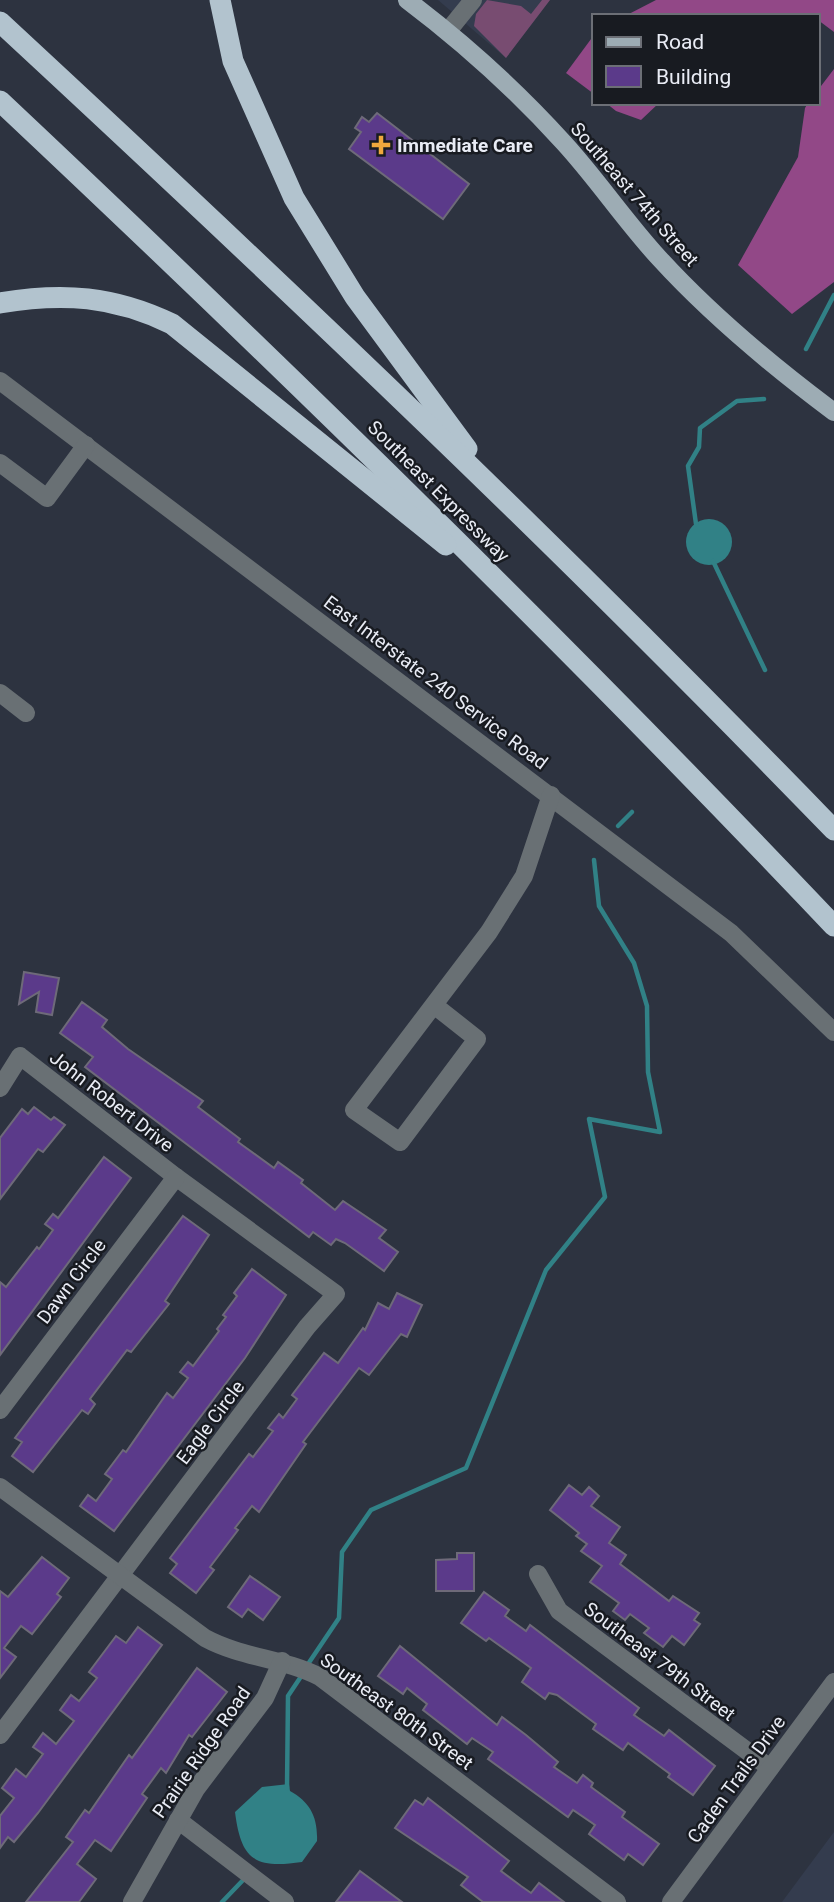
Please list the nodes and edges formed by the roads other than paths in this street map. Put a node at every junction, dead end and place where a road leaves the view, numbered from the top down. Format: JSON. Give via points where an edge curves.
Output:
{"nodes":[{"id":1,"x":220,"y":0,"type":"edge"},
{"id":2,"x":407,"y":0,"type":"edge"},
{"id":3,"x":473,"y":0,"type":"edge"},
{"id":4,"x":0,"y":22,"type":"edge"},
{"id":5,"x":448,"y":31,"type":"junction"},
{"id":6,"x":0,"y":101,"type":"edge"},
{"id":7,"x":0,"y":303,"type":"edge"},
{"id":8,"x":0,"y":381,"type":"edge"},
{"id":9,"x":834,"y":412,"type":"edge"},
{"id":10,"x":86,"y":445,"type":"junction"},
{"id":11,"x":0,"y":464,"type":"edge"},
{"id":12,"x":496,"y":491,"type":"junction"},
{"id":13,"x":509,"y":593,"type":"junction"},
{"id":14,"x":0,"y":693,"type":"edge"},
{"id":15,"x":26,"y":713,"type":"dead end"},
{"id":16,"x":551,"y":795,"type":"junction"},
{"id":17,"x":834,"y":830,"type":"edge"},
{"id":18,"x":834,"y":926,"type":"edge"},
{"id":19,"x":434,"y":1005,"type":"junction"},
{"id":20,"x":834,"y":1031,"type":"edge"},
{"id":21,"x":0,"y":1088,"type":"edge"},
{"id":22,"x":176,"y":1177,"type":"junction"},
{"id":23,"x":0,"y":1410,"type":"edge"},
{"id":24,"x":0,"y":1487,"type":"edge"},
{"id":25,"x":538,"y":1574,"type":"dead end"},
{"id":26,"x":122,"y":1576,"type":"junction"},
{"id":27,"x":289,"y":1663,"type":"junction"},
{"id":28,"x":834,"y":1682,"type":"edge"},
{"id":29,"x":0,"y":1735,"type":"edge"},
{"id":30,"x":770,"y":1768,"type":"junction"},
{"id":31,"x":178,"y":1820,"type":"junction"},
{"id":32,"x":132,"y":1902,"type":"edge"},
{"id":33,"x":285,"y":1902,"type":"edge"},
{"id":34,"x":617,"y":1902,"type":"edge"},
{"id":35,"x":671,"y":1902,"type":"edge"}],
"edges":[{"from":1,"to":12,"type":"highway","via":[[233,61],[294,198],[355,297]]},
{"from":2,"to":5,"type":"main road","name":"Southeast 74th Street"},
{"from":3,"to":5,"type":"street"},
{"from":4,"to":12,"type":"highway","name":"Southeast Expressway","via":[[292,292]]},
{"from":5,"to":9,"type":"main road","name":"Southeast 74th Street","via":[[565,144],[691,291]]},
{"from":6,"to":13,"type":"highway","name":"Southeast Expressway","via":[[231,319]]},
{"from":7,"to":13,"type":"highway","via":[[50,295],[97,298],[134,307],[172,324],[385,499]]},
{"from":8,"to":10,"type":"street","name":"East Interstate 240 Service Road"},
{"from":10,"to":11,"type":"street","via":[[47,498]]},
{"from":10,"to":16,"type":"street","name":"East Interstate 240 Service Road"},
{"from":12,"to":17,"type":"highway","name":"Southeast Expressway"},
{"from":13,"to":18,"type":"highway","name":"Southeast Expressway"},
{"from":14,"to":15,"type":"street"},
{"from":16,"to":19,"type":"street","via":[[524,876]]},
{"from":16,"to":20,"type":"street","name":"East Interstate 240 Service Road","via":[[732,933]]},
{"from":19,"to":19,"type":"street","via":[[354,1110],[400,1142],[477,1039]]},
{"from":21,"to":22,"type":"street","name":"John Robert Drive","via":[[20,1056]]},
{"from":22,"to":23,"type":"street","name":"Dawn Circle"},
{"from":22,"to":26,"type":"street","name":"Eagle Circle","via":[[336,1294]]},
{"from":24,"to":26,"type":"street","name":"Southeast 80th Street"},
{"from":25,"to":30,"type":"street","name":"Southeast 79th Street","via":[[559,1611]]},
{"from":26,"to":27,"type":"street","name":"Southeast 80th Street","via":[[205,1639],[241,1654]]},
{"from":26,"to":29,"type":"street","name":"Eagle Circle"},
{"from":27,"to":31,"type":"street","name":"Prairie Ridge Road"},
{"from":27,"to":34,"type":"street","name":"Southeast 80th Street","via":[[320,1677]]},
{"from":28,"to":30,"type":"street","name":"Caden Trails Drive"},
{"from":30,"to":35,"type":"street","name":"Caden Trails Drive"},
{"from":31,"to":32,"type":"street","name":"Prairie Ridge Road"},
{"from":31,"to":33,"type":"street"}]}
